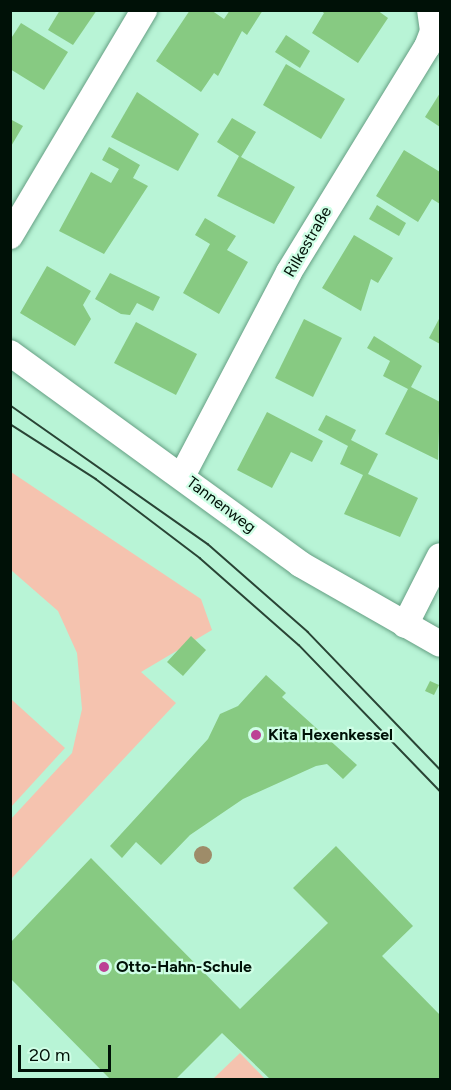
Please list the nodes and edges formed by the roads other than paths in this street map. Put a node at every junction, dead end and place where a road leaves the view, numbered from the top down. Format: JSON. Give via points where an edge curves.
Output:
{"nodes":[{"id":1,"x":144,"y":10,"type":"edge"},
{"id":2,"x":430,"y":10,"type":"edge"},
{"id":3,"x":10,"y":236,"type":"edge"},
{"id":4,"x":10,"y":353,"type":"edge"},
{"id":5,"x":182,"y":476,"type":"junction"},
{"id":6,"x":441,"y":556,"type":"edge"},
{"id":7,"x":405,"y":625,"type":"junction"},
{"id":8,"x":441,"y":645,"type":"edge"}],
"edges":[{"from":1,"to":3,"type":"street"},
{"from":2,"to":5,"type":"street","name":"Rilkestraße","via":[[433,31],[427,47],[290,272]]},
{"from":4,"to":5,"type":"street","name":"Tannenweg"},
{"from":5,"to":7,"type":"street","name":"Tannenweg","via":[[300,564]]},
{"from":6,"to":7,"type":"street"},
{"from":7,"to":8,"type":"street","name":"Tannenweg"}]}
